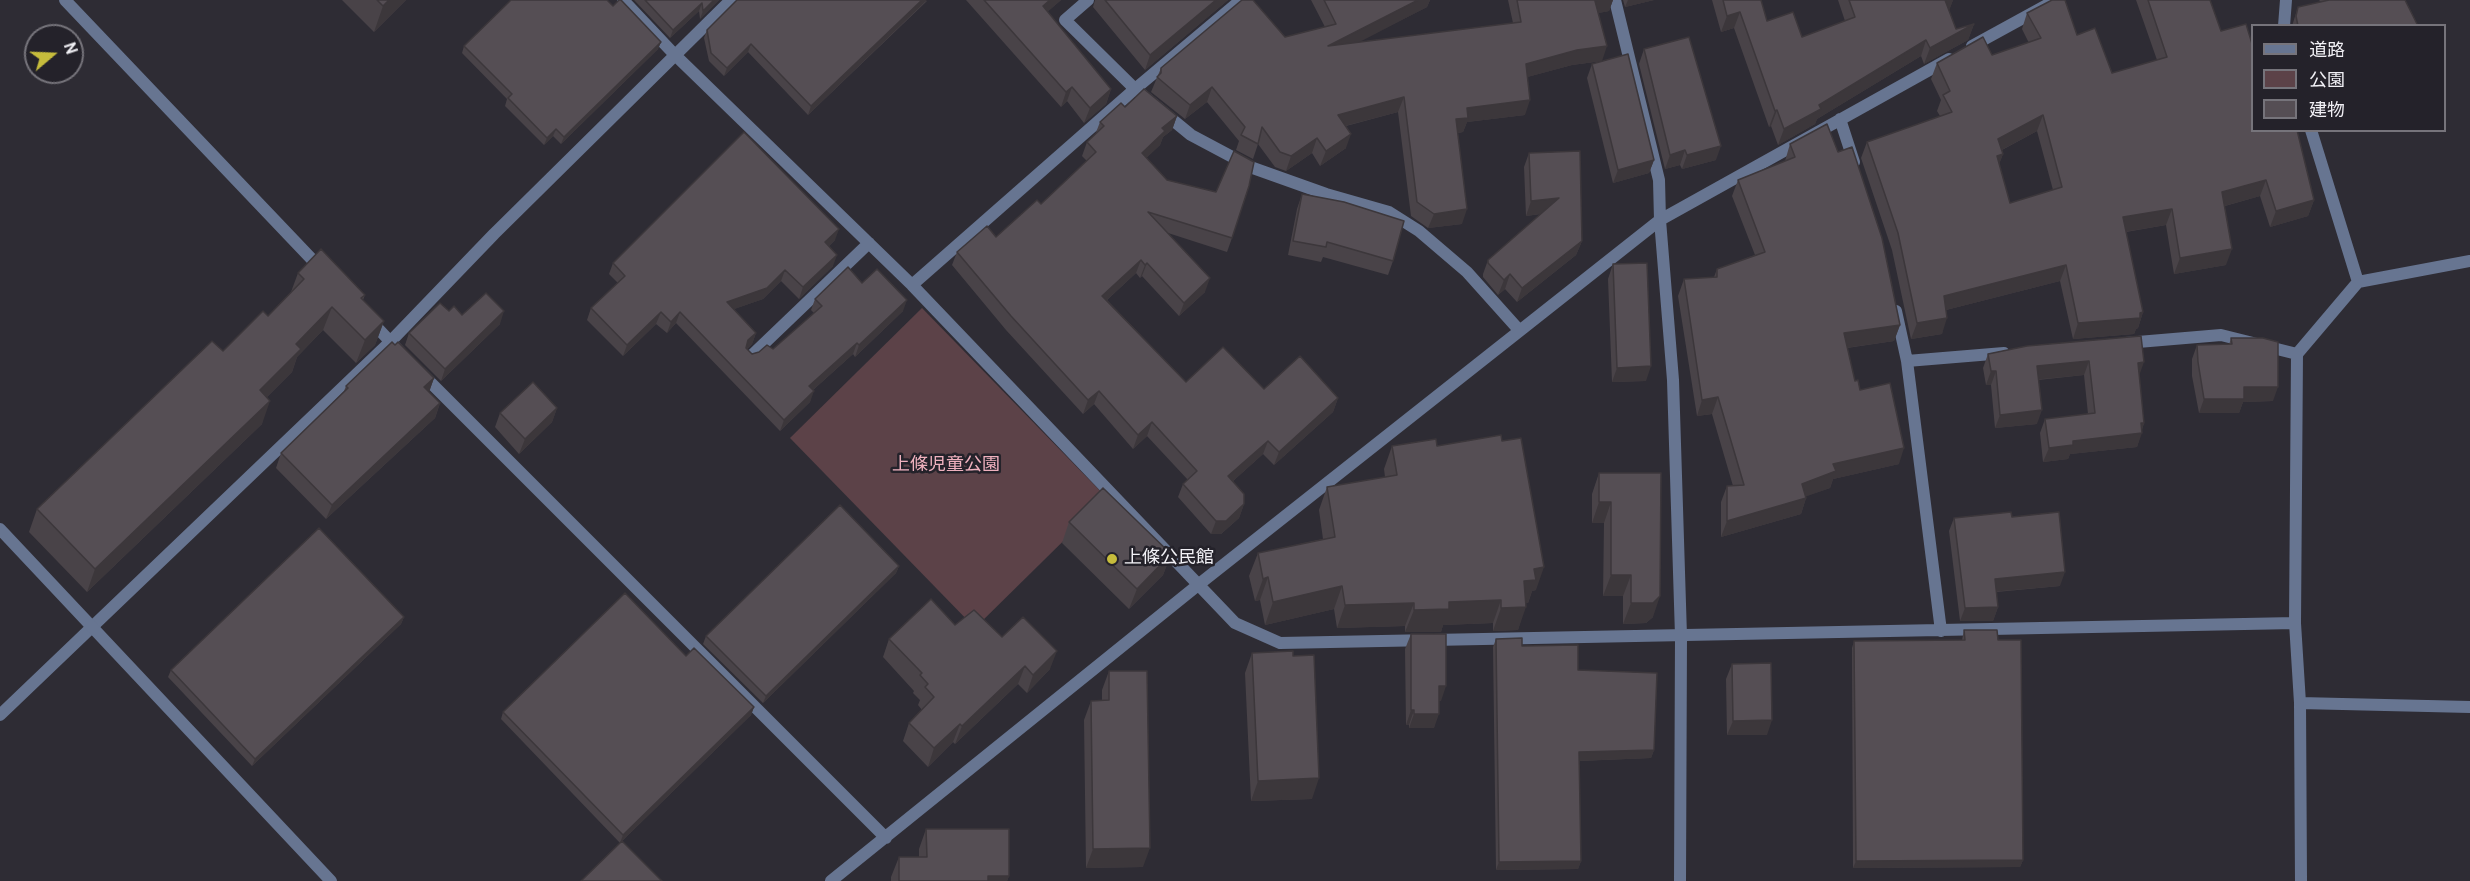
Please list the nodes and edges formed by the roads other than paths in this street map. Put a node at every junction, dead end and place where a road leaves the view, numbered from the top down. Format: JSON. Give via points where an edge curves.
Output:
{"nodes":[{"id":1,"x":65,"y":0,"type":"edge"},
{"id":2,"x":623,"y":0,"type":"edge"},
{"id":3,"x":731,"y":0,"type":"edge"},
{"id":4,"x":1088,"y":0,"type":"edge"},
{"id":5,"x":1241,"y":0,"type":"edge"},
{"id":6,"x":1615,"y":0,"type":"edge"},
{"id":7,"x":2056,"y":0,"type":"edge"},
{"id":8,"x":2286,"y":0,"type":"edge"},
{"id":9,"x":2284,"y":24,"type":"edge"},
{"id":10,"x":674,"y":54,"type":"junction"},
{"id":11,"x":1135,"y":89,"type":"junction"},
{"id":12,"x":1840,"y":119,"type":"junction"},
{"id":13,"x":2312,"y":132,"type":"edge"},
{"id":14,"x":1858,"y":174,"type":"edge"},
{"id":15,"x":1660,"y":220,"type":"junction"},
{"id":16,"x":868,"y":243,"type":"junction"},
{"id":17,"x":2470,"y":261,"type":"edge"},
{"id":18,"x":333,"y":282,"type":"edge"},
{"id":19,"x":2358,"y":282,"type":"junction"},
{"id":20,"x":912,"y":285,"type":"junction"},
{"id":21,"x":1893,"y":295,"type":"edge"},
{"id":22,"x":358,"y":308,"type":"edge"},
{"id":23,"x":1519,"y":330,"type":"junction"},
{"id":24,"x":390,"y":342,"type":"junction"},
{"id":25,"x":2116,"y":344,"type":"edge"},
{"id":26,"x":2012,"y":352,"type":"edge"},
{"id":27,"x":2297,"y":354,"type":"junction"},
{"id":28,"x":750,"y":357,"type":"edge"},
{"id":29,"x":1907,"y":361,"type":"junction"},
{"id":30,"x":0,"y":529,"type":"edge"},
{"id":31,"x":1198,"y":585,"type":"junction"},
{"id":32,"x":2295,"y":623,"type":"junction"},
{"id":33,"x":93,"y":628,"type":"junction"},
{"id":34,"x":1941,"y":630,"type":"junction"},
{"id":35,"x":1681,"y":636,"type":"junction"},
{"id":36,"x":2300,"y":703,"type":"junction"},
{"id":37,"x":2470,"y":706,"type":"edge"},
{"id":38,"x":0,"y":715,"type":"edge"},
{"id":39,"x":886,"y":838,"type":"junction"},
{"id":40,"x":331,"y":881,"type":"edge"},
{"id":41,"x":831,"y":881,"type":"edge"},
{"id":42,"x":1680,"y":881,"type":"edge"},
{"id":43,"x":2301,"y":881,"type":"edge"}],
"edges":[{"from":1,"to":18,"type":"street"},
{"from":2,"to":10,"type":"street"},
{"from":3,"to":10,"type":"street"},
{"from":4,"to":11,"type":"street","via":[[1065,20]]},
{"from":5,"to":11,"type":"street"},
{"from":6,"to":15,"type":"street","via":[[1659,180]]},
{"from":7,"to":12,"type":"street"},
{"from":8,"to":9,"type":"street"},
{"from":10,"to":16,"type":"street"},
{"from":10,"to":24,"type":"street"},
{"from":11,"to":20,"type":"street"},
{"from":11,"to":23,"type":"street","via":[[1191,135],[1253,168],[1389,212],[1419,231],[1467,272]]},
{"from":12,"to":14,"type":"street"},
{"from":12,"to":15,"type":"street"},
{"from":13,"to":19,"type":"street"},
{"from":15,"to":23,"type":"street"},
{"from":15,"to":35,"type":"street","via":[[1672,380]]},
{"from":16,"to":20,"type":"street"},
{"from":16,"to":28,"type":"street"},
{"from":17,"to":19,"type":"street"},
{"from":19,"to":27,"type":"street"},
{"from":20,"to":31,"type":"street"},
{"from":21,"to":29,"type":"street"},
{"from":22,"to":24,"type":"street"},
{"from":23,"to":31,"type":"street"},
{"from":24,"to":33,"type":"street"},
{"from":24,"to":39,"type":"street"},
{"from":25,"to":27,"type":"street","via":[[2221,335]]},
{"from":26,"to":29,"type":"street"},
{"from":27,"to":32,"type":"street"},
{"from":29,"to":34,"type":"street"},
{"from":30,"to":33,"type":"street"},
{"from":31,"to":35,"type":"street","via":[[1235,623],[1280,643]]},
{"from":31,"to":39,"type":"street"},
{"from":32,"to":34,"type":"street"},
{"from":32,"to":36,"type":"street"},
{"from":33,"to":38,"type":"street"},
{"from":33,"to":40,"type":"street"},
{"from":34,"to":35,"type":"street"},
{"from":35,"to":42,"type":"street"},
{"from":36,"to":37,"type":"street"},
{"from":36,"to":43,"type":"street"},
{"from":39,"to":41,"type":"street"}]}
